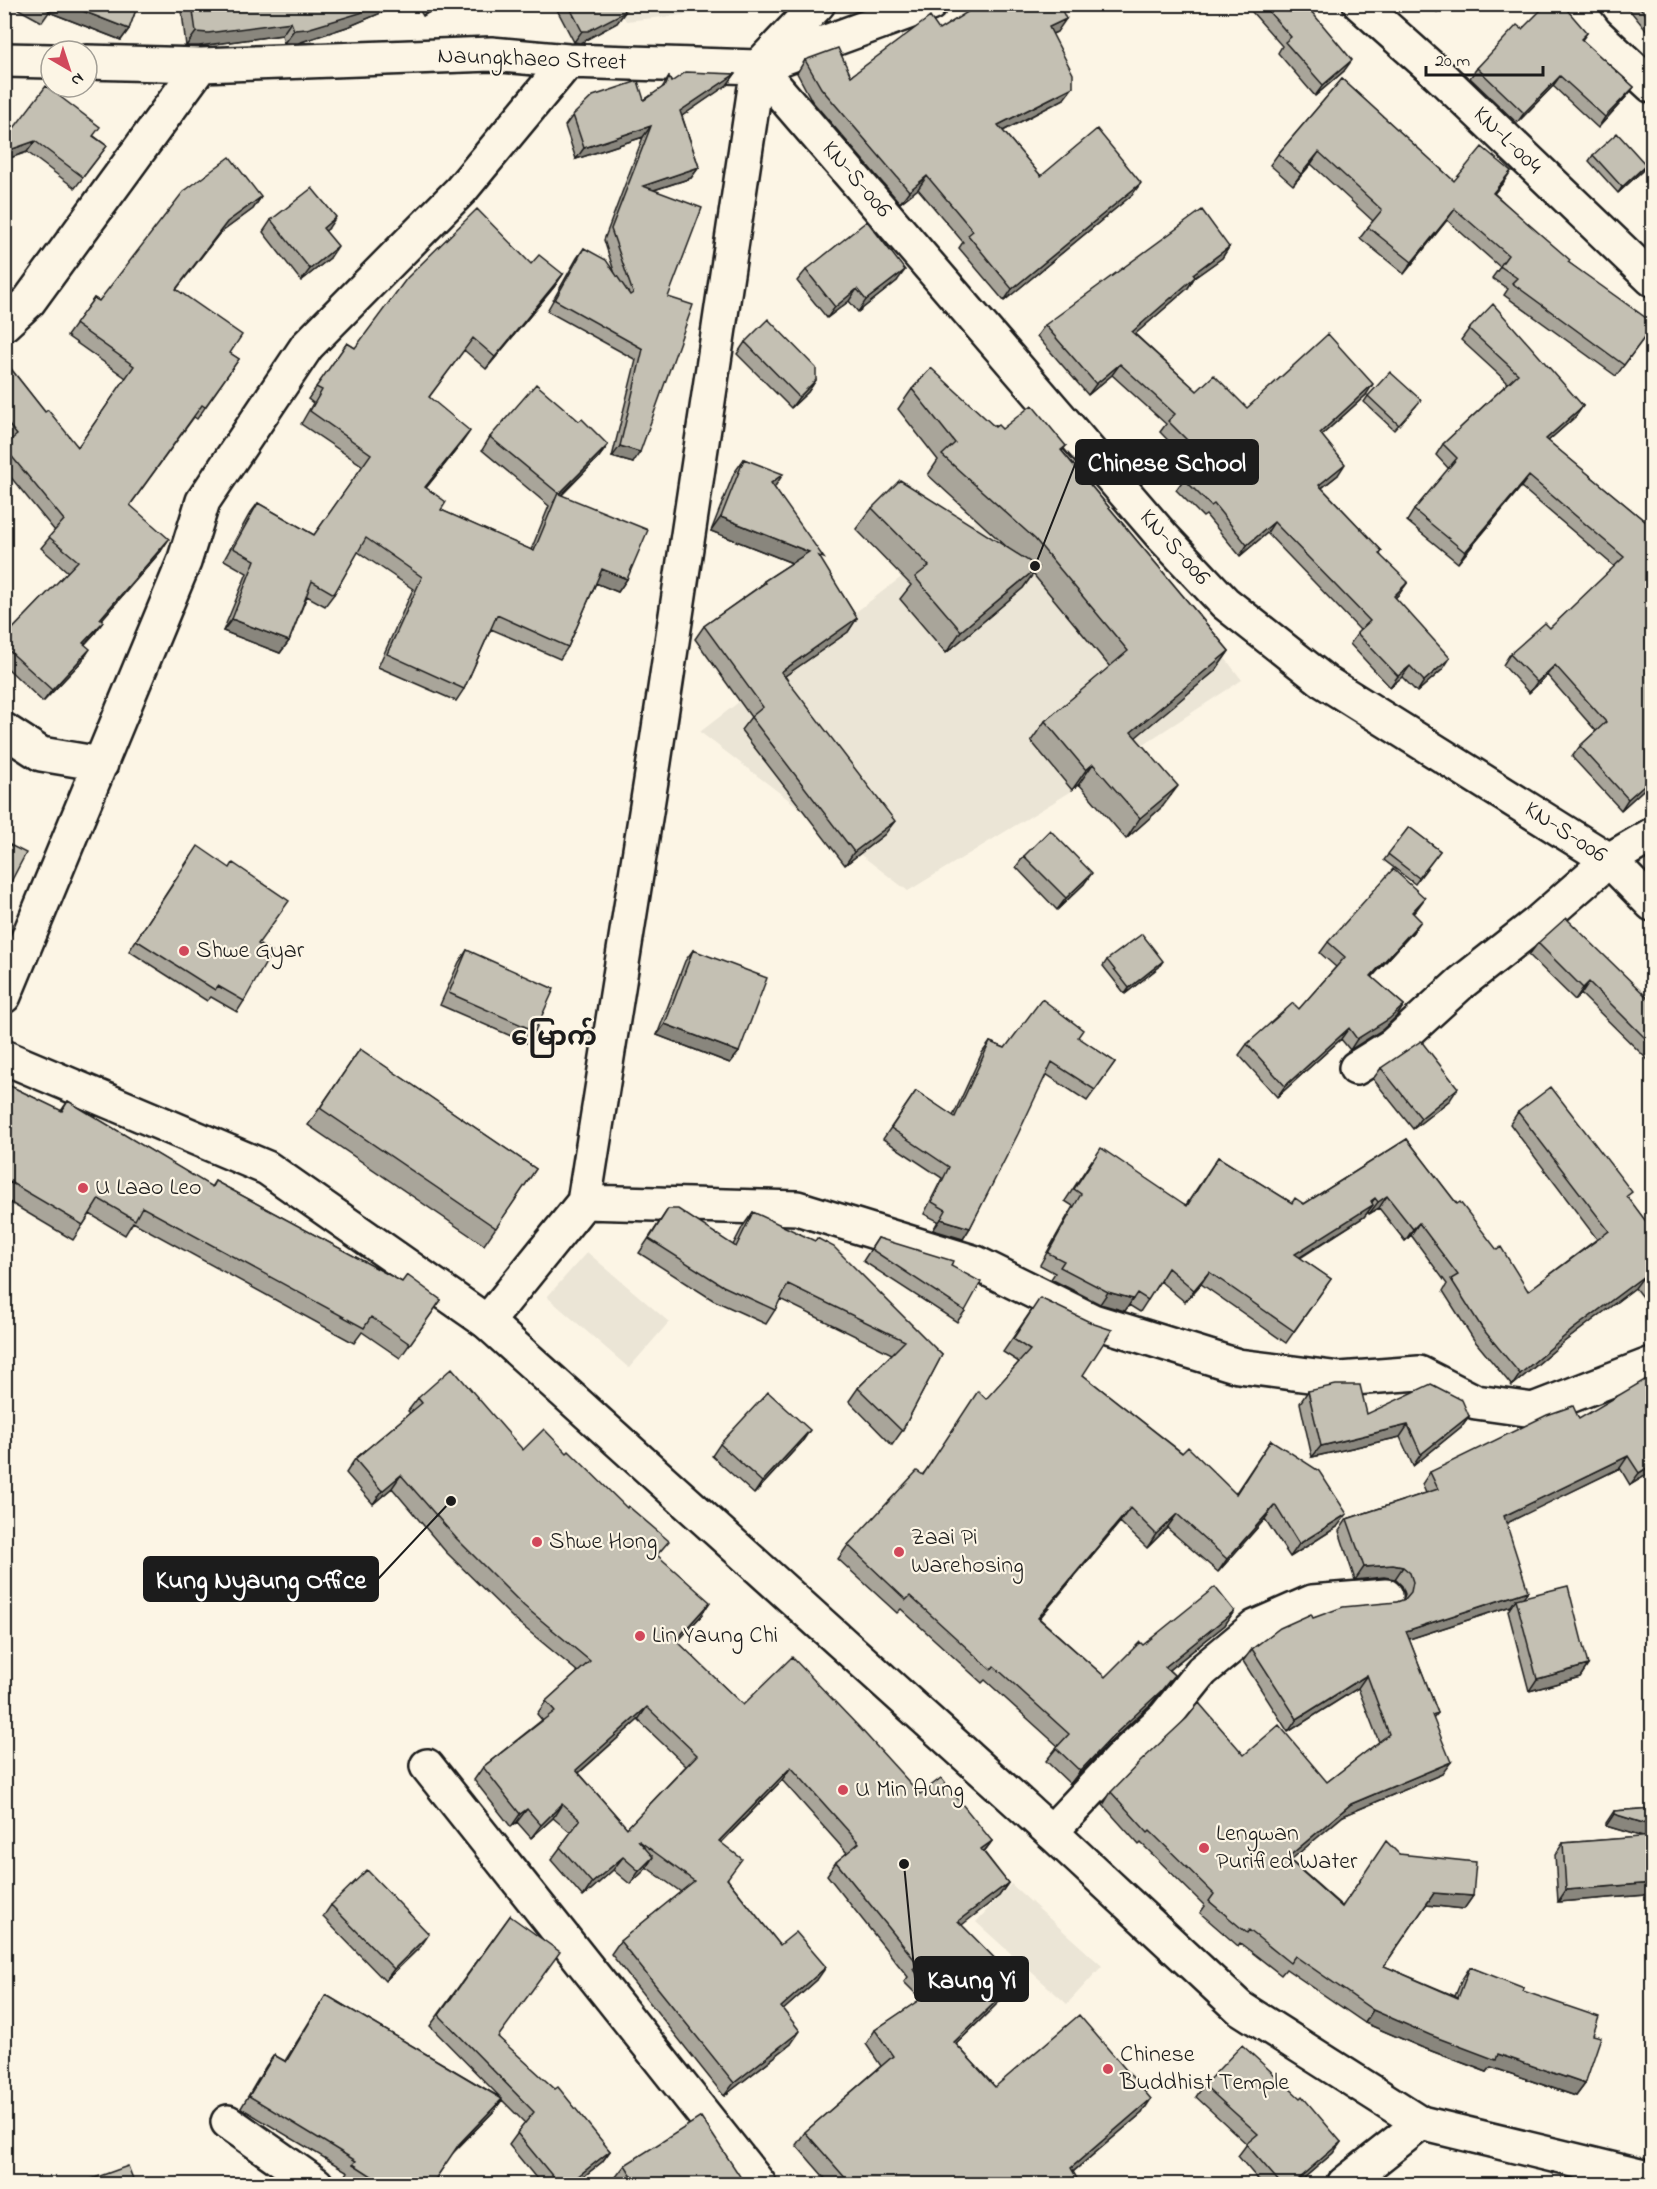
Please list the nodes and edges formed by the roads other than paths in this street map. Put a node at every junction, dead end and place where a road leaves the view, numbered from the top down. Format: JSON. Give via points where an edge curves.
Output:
{"nodes":[{"id":1,"x":818,"y":4,"type":"edge"},
{"id":2,"x":930,"y":4,"type":"edge"},
{"id":3,"x":1360,"y":4,"type":"edge"},
{"id":4,"x":1573,"y":4,"type":"edge"},
{"id":5,"x":4,"y":60,"type":"edge"},
{"id":6,"x":39,"y":61,"type":"edge"},
{"id":7,"x":99,"y":62,"type":"edge"},
{"id":8,"x":568,"y":62,"type":"junction"},
{"id":9,"x":201,"y":65,"type":"junction"},
{"id":10,"x":758,"y":67,"type":"junction"},
{"id":11,"x":1653,"y":86,"type":"edge"},
{"id":12,"x":1653,"y":279,"type":"edge"},
{"id":13,"x":4,"y":324,"type":"edge"},
{"id":14,"x":4,"y":730,"type":"edge"},
{"id":15,"x":101,"y":764,"type":"junction"},
{"id":16,"x":1653,"y":835,"type":"edge"},
{"id":17,"x":1609,"y":860,"type":"junction"},
{"id":18,"x":1653,"y":903,"type":"edge"},
{"id":19,"x":4,"y":996,"type":"edge"},
{"id":20,"x":4,"y":1057,"type":"edge"},
{"id":21,"x":1356,"y":1068,"type":"dead end"},
{"id":22,"x":584,"y":1202,"type":"junction"},
{"id":23,"x":487,"y":1322,"type":"junction"},
{"id":24,"x":1653,"y":1364,"type":"edge"},
{"id":25,"x":1386,"y":1596,"type":"dead end"},
{"id":26,"x":427,"y":1766,"type":"dead end"},
{"id":27,"x":1051,"y":1832,"type":"junction"},
{"id":28,"x":228,"y":2122,"type":"dead end"},
{"id":29,"x":1421,"y":2122,"type":"junction"},
{"id":30,"x":1590,"y":2174,"type":"edge"},
{"id":31,"x":1653,"y":2179,"type":"edge"},
{"id":32,"x":316,"y":2184,"type":"edge"},
{"id":33,"x":759,"y":2184,"type":"edge"},
{"id":34,"x":1344,"y":2184,"type":"edge"}],
"edges":[{"from":1,"to":10,"type":"main road"},
{"from":2,"to":10,"type":"main road","name":"Naungkhaeo Street"},
{"from":3,"to":12,"type":"main road","name":"KN-L-004"},
{"from":4,"to":11,"type":"main road","via":[[1595,33]]},
{"from":5,"to":6,"type":"main road"},
{"from":7,"to":9,"type":"main road","name":"Naungkhaeo Street"},
{"from":8,"to":9,"type":"main road","name":"Naungkhaeo Street","via":[[491,54]]},
{"from":8,"to":10,"type":"main road","name":"Naungkhaeo Street"},
{"from":8,"to":15,"type":"main road","via":[[461,190],[308,346],[203,501],[184,562]]},
{"from":9,"to":13,"type":"main road","via":[[29,301]]},
{"from":10,"to":17,"type":"main road","name":"KN-S-006","via":[[1224,603],[1325,682]]},
{"from":10,"to":22,"type":"main road"},
{"from":14,"to":15,"type":"main road","via":[[41,754]]},
{"from":15,"to":19,"type":"main road"},
{"from":16,"to":17,"type":"main road"},
{"from":17,"to":18,"type":"main road","name":"KN-S-006"},
{"from":17,"to":21,"type":"main road","via":[[1461,982],[1393,1045]]},
{"from":20,"to":23,"type":"main road","via":[[267,1168]]},
{"from":22,"to":23,"type":"main road"},
{"from":22,"to":24,"type":"main road","via":[[797,1208],[976,1263],[1093,1321],[1238,1366],[1340,1378],[1419,1373],[1476,1402],[1533,1410]]},
{"from":23,"to":27,"type":"main road"},
{"from":25,"to":27,"type":"main road","via":[[1312,1602],[1255,1627],[1202,1671],[1165,1717]]},
{"from":26,"to":33,"type":"main road"},
{"from":27,"to":29,"type":"main road","via":[[1240,2008]]},
{"from":28,"to":32,"type":"main road"},
{"from":29,"to":30,"type":"main road"},
{"from":29,"to":34,"type":"main road"},
{"from":30,"to":31,"type":"main road"}]}
